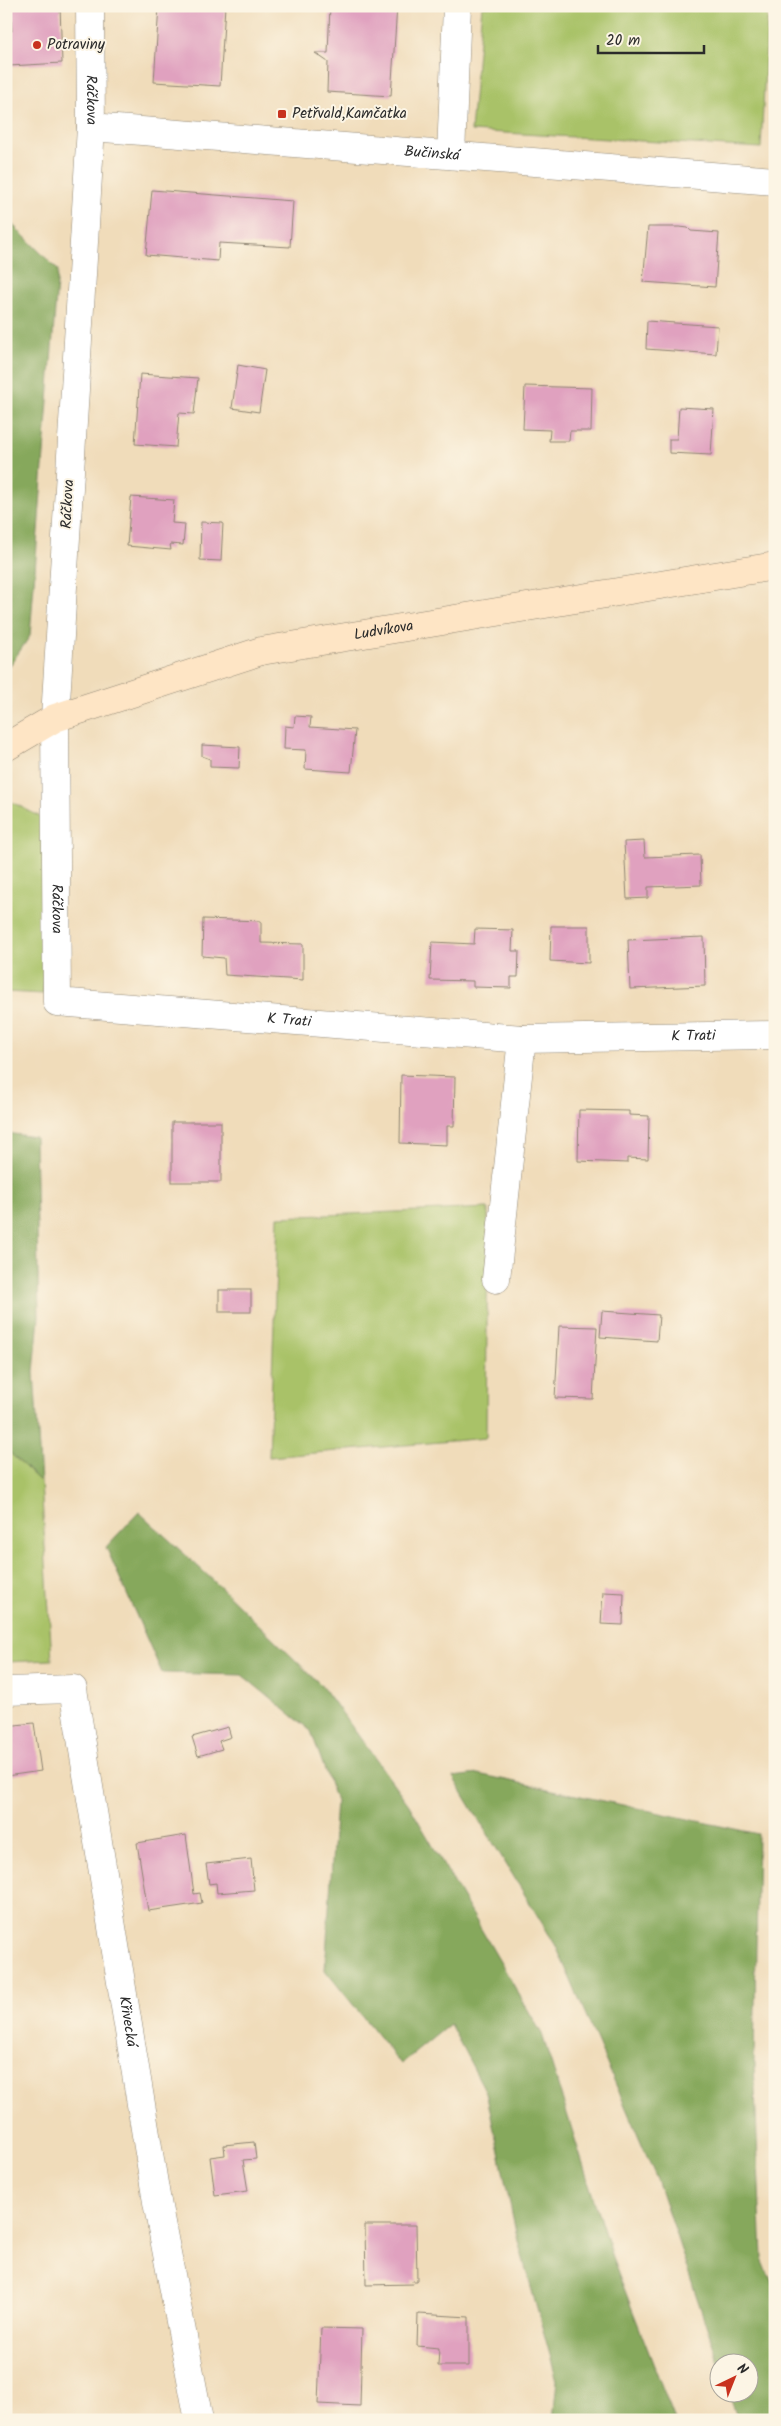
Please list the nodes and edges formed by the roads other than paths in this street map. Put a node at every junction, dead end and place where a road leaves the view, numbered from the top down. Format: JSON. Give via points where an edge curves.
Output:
{"nodes":[{"id":1,"x":90,"y":6,"type":"edge"},
{"id":2,"x":456,"y":6,"type":"edge"},
{"id":3,"x":91,"y":127,"type":"junction"},
{"id":4,"x":450,"y":155,"type":"junction"},
{"id":5,"x":775,"y":180,"type":"edge"},
{"id":6,"x":775,"y":566,"type":"edge"},
{"id":7,"x":55,"y":718,"type":"junction"},
{"id":8,"x":6,"y":747,"type":"edge"},
{"id":9,"x":57,"y":1002,"type":"joint"},
{"id":10,"x":775,"y":1036,"type":"edge"},
{"id":11,"x":522,"y":1039,"type":"junction"},
{"id":12,"x":496,"y":1279,"type":"dead end"},
{"id":13,"x":6,"y":1691,"type":"edge"},
{"id":14,"x":199,"y":2420,"type":"edge"}],
"edges":[{"from":1,"to":3,"type":"street","name":"Ráčkova"},
{"from":2,"to":4,"type":"street"},
{"from":3,"to":4,"type":"street","name":"Bučinská"},
{"from":3,"to":7,"type":"street","name":"Ráčkova"},
{"from":4,"to":5,"type":"street","name":"Bučinská"},
{"from":6,"to":7,"type":"street","name":"Ludvíkova","via":[[261,651]]},
{"from":7,"to":8,"type":"street","name":"Ludvíkova"},
{"from":7,"to":9,"type":"street","name":"Ráčkova"},
{"from":9,"to":11,"type":"street","name":"K Trati"},
{"from":10,"to":11,"type":"street","name":"K Trati"},
{"from":11,"to":12,"type":"street"},
{"from":13,"to":14,"type":"street","name":"Křivecká","via":[[73,1689],[157,2202]]}]}
